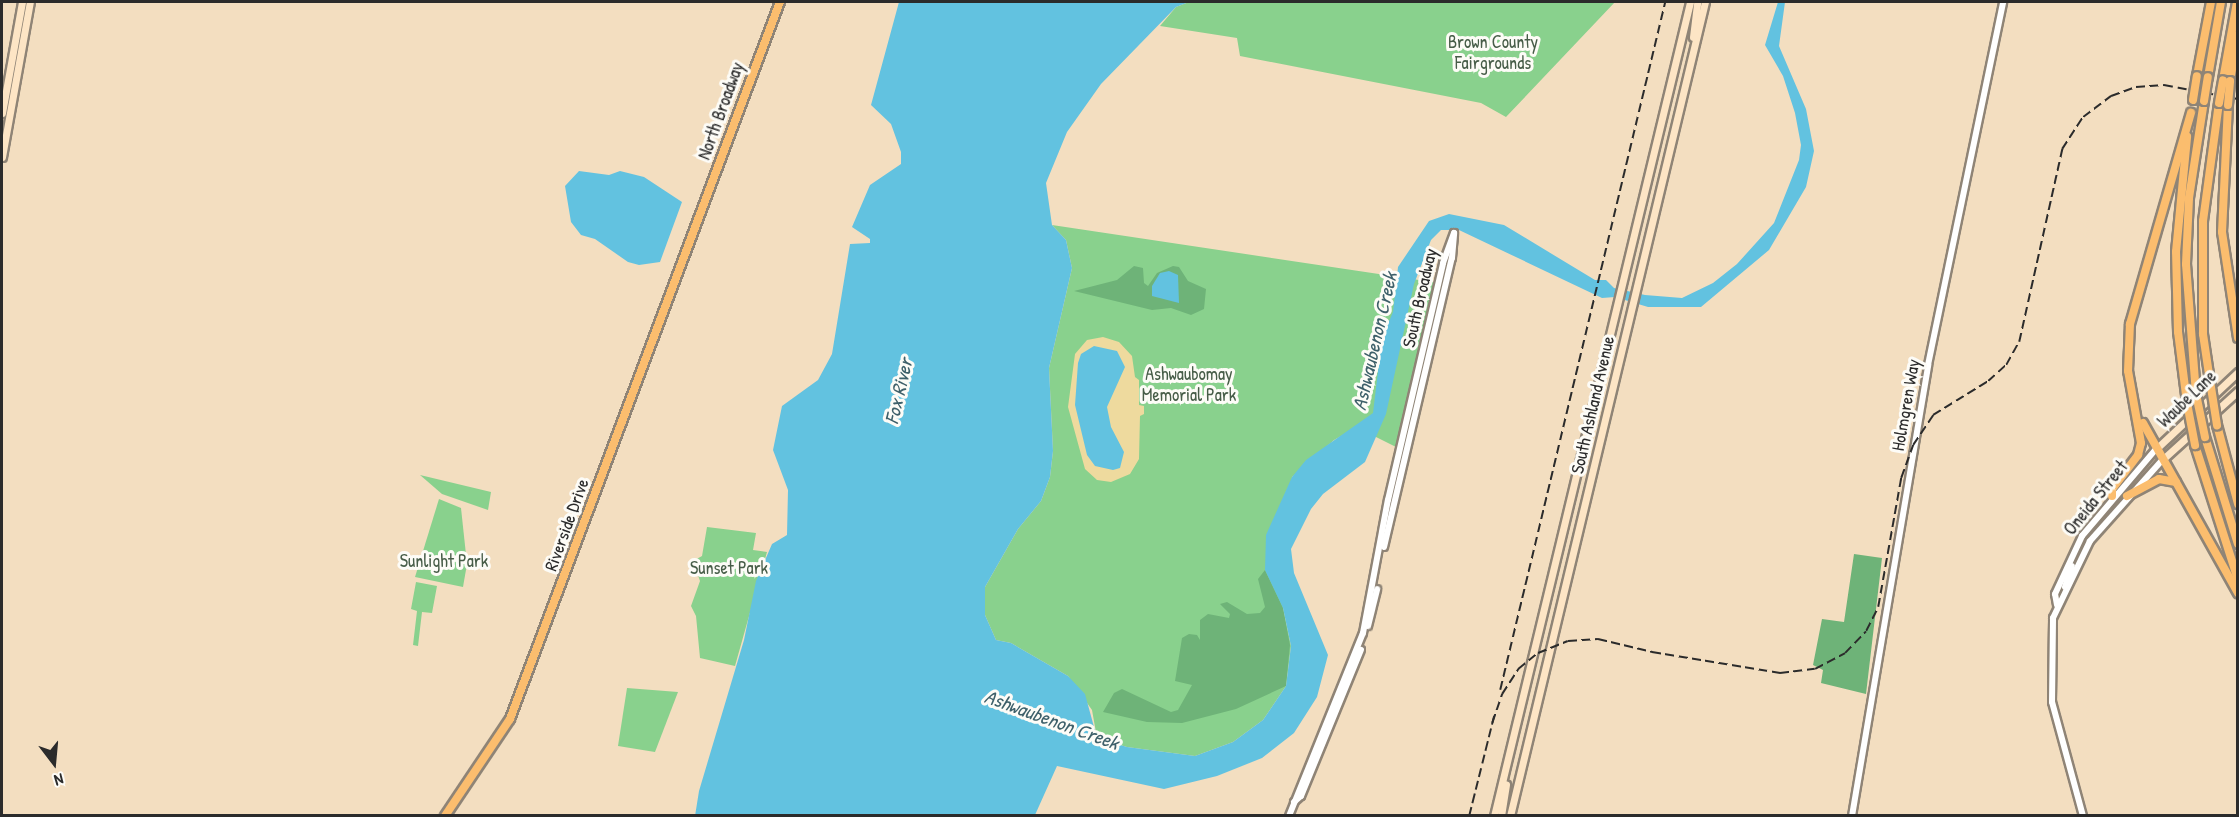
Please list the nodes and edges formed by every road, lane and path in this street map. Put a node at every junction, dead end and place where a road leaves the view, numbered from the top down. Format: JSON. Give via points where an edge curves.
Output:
{"nodes":[{"id":1,"x":22,"y":2,"type":"edge"},
{"id":2,"x":30,"y":2,"type":"edge"},
{"id":3,"x":780,"y":2,"type":"edge"},
{"id":4,"x":1689,"y":2,"type":"edge"},
{"id":5,"x":1697,"y":2,"type":"edge"},
{"id":6,"x":1707,"y":2,"type":"edge"},
{"id":7,"x":2003,"y":2,"type":"edge"},
{"id":8,"x":2211,"y":2,"type":"edge"},
{"id":9,"x":2221,"y":2,"type":"edge"},
{"id":10,"x":2237,"y":2,"type":"edge"},
{"id":11,"x":2238,"y":35,"type":"edge"},
{"id":12,"x":1693,"y":51,"type":"junction"},
{"id":13,"x":2227,"y":81,"type":"junction"},
{"id":14,"x":2224,"y":104,"type":"junction"},
{"id":15,"x":2,"y":113,"type":"edge"},
{"id":16,"x":2191,"y":113,"type":"junction"},
{"id":17,"x":2,"y":157,"type":"edge"},
{"id":18,"x":692,"y":232,"type":"joint"},
{"id":19,"x":2238,"y":337,"type":"edge"},
{"id":20,"x":2238,"y":372,"type":"edge"},
{"id":21,"x":2238,"y":391,"type":"edge"},
{"id":22,"x":2136,"y":410,"type":"junction"},
{"id":23,"x":2157,"y":448,"type":"junction"},
{"id":24,"x":2163,"y":459,"type":"junction"},
{"id":25,"x":2176,"y":482,"type":"junction"},
{"id":26,"x":2112,"y":496,"type":"junction"},
{"id":27,"x":2127,"y":496,"type":"junction"},
{"id":28,"x":2238,"y":504,"type":"edge"},
{"id":29,"x":2082,"y":536,"type":"junction"},
{"id":30,"x":2090,"y":541,"type":"junction"},
{"id":31,"x":2238,"y":544,"type":"edge"},
{"id":32,"x":2238,"y":580,"type":"edge"},
{"id":33,"x":2238,"y":593,"type":"edge"},
{"id":34,"x":2064,"y":597,"type":"junction"},
{"id":35,"x":2057,"y":605,"type":"junction"},
{"id":36,"x":1506,"y":766,"type":"junction"},
{"id":37,"x":1294,"y":802,"type":"junction"},
{"id":38,"x":445,"y":816,"type":"edge"},
{"id":39,"x":1288,"y":816,"type":"edge"},
{"id":40,"x":1494,"y":816,"type":"edge"},
{"id":41,"x":1501,"y":816,"type":"edge"},
{"id":42,"x":1510,"y":816,"type":"edge"},
{"id":43,"x":1852,"y":816,"type":"edge"},
{"id":44,"x":2083,"y":816,"type":"edge"}],
"edges":[{"from":1,"to":15,"type":"main road"},
{"from":2,"to":17,"type":"main road"},
{"from":3,"to":18,"type":"main road","name":"North Broadway"},
{"from":4,"to":36,"type":"main road","name":"South Ashland Avenue"},
{"from":5,"to":12,"type":"main road"},
{"from":6,"to":12,"type":"main road","name":"South Ashland Avenue"},
{"from":7,"to":43,"type":"street","name":"Holmgren Way","via":[[1927,368]]},
{"from":8,"to":16,"type":"highway","bridge":true},
{"from":9,"to":31,"type":"highway","bridge":true,"via":[[2189,198],[2186,264],[2196,394]]},
{"from":10,"to":13,"type":"highway"},
{"from":11,"to":13,"type":"highway"},
{"from":12,"to":42,"type":"main road","name":"South Ashland Avenue"},
{"from":13,"to":14,"type":"highway","bridge":true},
{"from":14,"to":19,"type":"highway","via":[[2222,232]]},
{"from":14,"to":28,"type":"highway","bridge":true,"via":[[2203,221],[2203,334],[2217,424]]},
{"from":16,"to":22,"type":"highway","via":[[2130,324],[2128,371]]},
{"from":16,"to":32,"type":"highway","bridge":true,"via":[[2176,252],[2178,332],[2196,445]]},
{"from":18,"to":38,"type":"main road","name":"Riverside Drive","via":[[510,719]]},
{"from":20,"to":23,"type":"main road","name":"Waube Lane"},
{"from":21,"to":24,"type":"main road","name":"Waube Lane"},
{"from":22,"to":23,"type":"highway"},
{"from":22,"to":26,"type":"highway","via":[[2142,437],[2140,450],[2112,489]]},
{"from":23,"to":24,"type":"highway"},
{"from":23,"to":26,"type":"street","name":"Oneida Street"},
{"from":24,"to":25,"type":"highway"},
{"from":24,"to":27,"type":"street"},
{"from":25,"to":27,"type":"highway","via":[[2159,480]]},
{"from":25,"to":33,"type":"highway"},
{"from":26,"to":29,"type":"street","name":"Oneida Street"},
{"from":26,"to":30,"type":"street","via":[[2091,529]]},
{"from":27,"to":30,"type":"street"},
{"from":29,"to":34,"type":"street"},
{"from":29,"to":35,"type":"street","name":"Oneida Street","via":[[2055,594]]},
{"from":30,"to":34,"type":"street"},
{"from":34,"to":35,"type":"street"},
{"from":35,"to":44,"type":"street","name":"Oneida Street","via":[[2050,648],[2050,686]]},
{"from":36,"to":40,"type":"main road","name":"South Ashland Avenue"},
{"from":36,"to":41,"type":"main road"},
{"from":37,"to":37,"type":"street","name":"South Broadway","via":[[1301,796],[1349,685],[1373,610],[1385,539],[1452,258],[1454,233],[1443,263],[1388,500],[1363,633]]},
{"from":37,"to":39,"type":"street","name":"South Broadway"}]}
